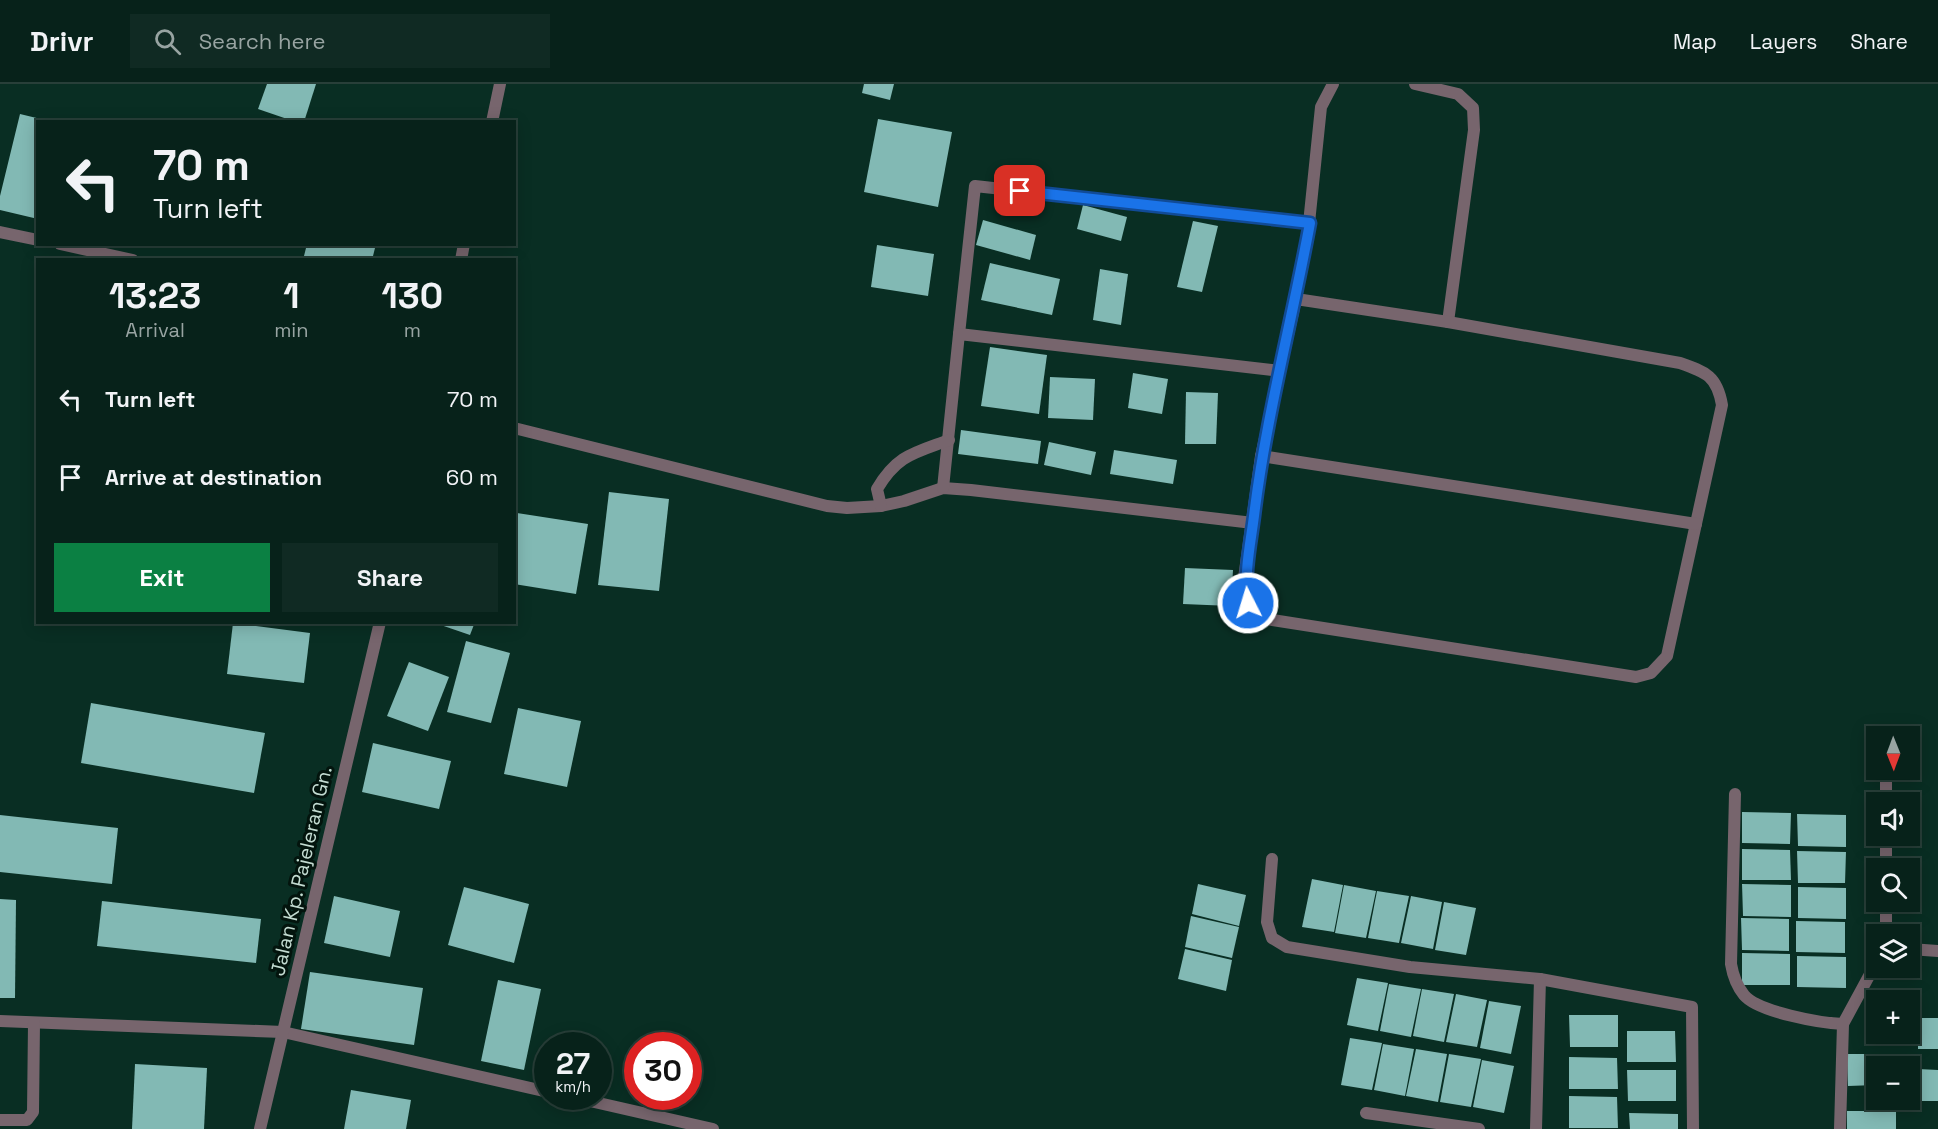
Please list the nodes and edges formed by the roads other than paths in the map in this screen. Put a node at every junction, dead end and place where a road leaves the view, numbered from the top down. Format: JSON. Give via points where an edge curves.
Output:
{"nodes":[{"id":1,"x":500,"y":84,"type":"edge"},
{"id":2,"x":1333,"y":84,"type":"edge"},
{"id":3,"x":1415,"y":84,"type":"edge"},
{"id":4,"x":492,"y":120,"type":"edge"},
{"id":5,"x":1310,"y":223,"type":"junction"},
{"id":6,"x":0,"y":232,"type":"edge"},
{"id":7,"x":36,"y":240,"type":"edge"},
{"id":8,"x":69,"y":246,"type":"edge"},
{"id":9,"x":124,"y":258,"type":"edge"},
{"id":10,"x":1296,"y":299,"type":"junction"},
{"id":11,"x":1448,"y":322,"type":"junction"},
{"id":12,"x":959,"y":334,"type":"junction"},
{"id":13,"x":1280,"y":371,"type":"junction"},
{"id":14,"x":516,"y":428,"type":"edge"},
{"id":15,"x":949,"y":440,"type":"junction"},
{"id":16,"x":1261,"y":456,"type":"junction"},
{"id":17,"x":943,"y":488,"type":"junction"},
{"id":18,"x":881,"y":506,"type":"junction"},
{"id":19,"x":1253,"y":523,"type":"junction"},
{"id":20,"x":1696,"y":524,"type":"junction"},
{"id":21,"x":380,"y":624,"type":"edge"},
{"id":22,"x":1886,"y":782,"type":"dead end"},
{"id":23,"x":1886,"y":792,"type":"edge"},
{"id":24,"x":1735,"y":794,"type":"dead end"},
{"id":25,"x":1272,"y":859,"type":"dead end"},
{"id":26,"x":1920,"y":950,"type":"edge"},
{"id":27,"x":1938,"y":951,"type":"edge"},
{"id":28,"x":1868,"y":978,"type":"edge"},
{"id":29,"x":1540,"y":979,"type":"junction"},
{"id":30,"x":0,"y":1022,"type":"edge"},
{"id":31,"x":34,"y":1023,"type":"junction"},
{"id":32,"x":1843,"y":1024,"type":"junction"},
{"id":33,"x":283,"y":1032,"type":"junction"},
{"id":34,"x":534,"y":1089,"type":"edge"},
{"id":35,"x":612,"y":1106,"type":"edge"},
{"id":36,"x":1366,"y":1113,"type":"dead end"},
{"id":37,"x":0,"y":1120,"type":"edge"},
{"id":38,"x":260,"y":1129,"type":"edge"},
{"id":39,"x":713,"y":1129,"type":"edge"},
{"id":40,"x":1479,"y":1129,"type":"edge"},
{"id":41,"x":1536,"y":1129,"type":"edge"},
{"id":42,"x":1693,"y":1129,"type":"edge"},
{"id":43,"x":1840,"y":1129,"type":"edge"}],
"edges":[{"from":1,"to":4,"type":"street"},
{"from":2,"to":5,"type":"street","via":[[1321,107]]},
{"from":3,"to":11,"type":"street","via":[[1458,94],[1473,108],[1474,130]]},
{"from":5,"to":10,"type":"street"},
{"from":5,"to":12,"type":"street","via":[[975,186]]},
{"from":6,"to":7,"type":"street"},
{"from":8,"to":9,"type":"street"},
{"from":10,"to":11,"type":"street"},
{"from":10,"to":13,"type":"street"},
{"from":11,"to":20,"type":"street","via":[[1680,363],[1706,372],[1719,388],[1722,405]]},
{"from":12,"to":13,"type":"street"},
{"from":12,"to":15,"type":"street"},
{"from":13,"to":16,"type":"street"},
{"from":14,"to":18,"type":"street","via":[[827,506]]},
{"from":15,"to":17,"type":"street"},
{"from":15,"to":18,"type":"street","via":[[903,457],[887,472],[877,489]]},
{"from":16,"to":19,"type":"street"},
{"from":16,"to":20,"type":"street"},
{"from":17,"to":18,"type":"street"},
{"from":17,"to":19,"type":"street"},
{"from":19,"to":20,"type":"street","via":[[1244,578],[1248,603],[1260,618],[1636,677],[1651,673],[1667,656]]},
{"from":21,"to":33,"type":"street","name":"Jalan Kp. Pajeleran Gn."},
{"from":22,"to":23,"type":"street"},
{"from":24,"to":32,"type":"street","via":[[1731,964],[1734,980],[1745,997],[1782,1014]]},
{"from":25,"to":29,"type":"street","via":[[1267,922],[1272,938],[1287,947],[1410,967]]},
{"from":26,"to":27,"type":"street"},
{"from":28,"to":32,"type":"street"},
{"from":29,"to":41,"type":"street"},
{"from":29,"to":42,"type":"street","via":[[1692,1007]]},
{"from":30,"to":31,"type":"street"},
{"from":31,"to":33,"type":"street"},
{"from":31,"to":37,"type":"street","via":[[33,1112],[27,1120]]},
{"from":32,"to":43,"type":"street"},
{"from":33,"to":34,"type":"street"},
{"from":33,"to":38,"type":"street","name":"Jalan Kp. Pajeleran Gn."},
{"from":35,"to":39,"type":"street"},
{"from":36,"to":40,"type":"street"}]}
